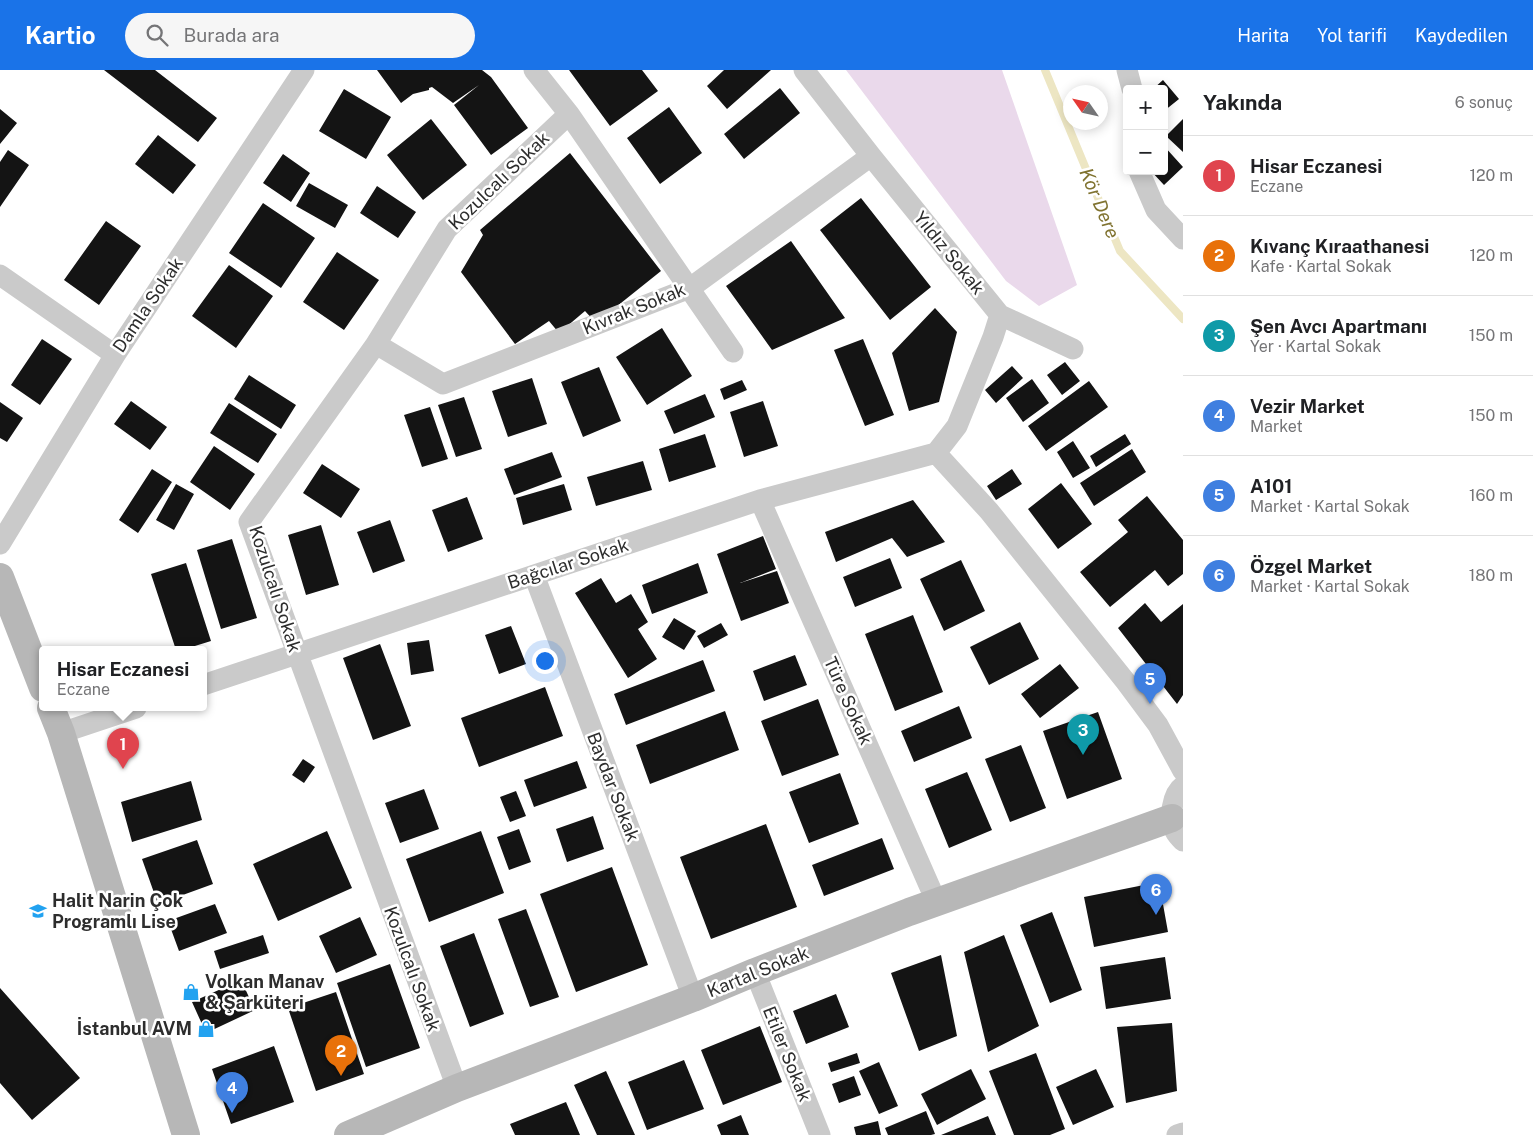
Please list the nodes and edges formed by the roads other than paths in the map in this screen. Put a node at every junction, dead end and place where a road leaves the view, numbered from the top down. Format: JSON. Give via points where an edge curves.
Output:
{"nodes":[{"id":1,"x":304,"y":70,"type":"edge"},
{"id":2,"x":534,"y":70,"type":"edge"},
{"id":3,"x":804,"y":70,"type":"edge"},
{"id":4,"x":1127,"y":70,"type":"edge"},
{"id":5,"x":1131,"y":85,"type":"edge"},
{"id":6,"x":569,"y":114,"type":"junction"},
{"id":7,"x":871,"y":156,"type":"junction"},
{"id":8,"x":1141,"y":175,"type":"edge"},
{"id":9,"x":1183,"y":239,"type":"edge"},
{"id":10,"x":0,"y":275,"type":"edge"},
{"id":11,"x":690,"y":288,"type":"junction"},
{"id":12,"x":1000,"y":316,"type":"junction"},
{"id":13,"x":376,"y":344,"type":"junction"},
{"id":14,"x":1072,"y":349,"type":"dead end"},
{"id":15,"x":733,"y":352,"type":"dead end"},
{"id":16,"x":115,"y":354,"type":"junction"},
{"id":17,"x":936,"y":453,"type":"junction"},
{"id":18,"x":760,"y":500,"type":"junction"},
{"id":19,"x":0,"y":544,"type":"edge"},
{"id":20,"x":534,"y":575,"type":"junction"},
{"id":21,"x":0,"y":577,"type":"edge"},
{"id":22,"x":296,"y":654,"type":"junction"},
{"id":23,"x":39,"y":678,"type":"edge"},
{"id":24,"x":207,"y":685,"type":"edge"},
{"id":25,"x":52,"y":711,"type":"edge"},
{"id":26,"x":127,"y":711,"type":"edge"},
{"id":27,"x":61,"y":733,"type":"junction"},
{"id":28,"x":1183,"y":771,"type":"edge"},
{"id":29,"x":1183,"y":786,"type":"edge"},
{"id":30,"x":1178,"y":829,"type":"edge"},
{"id":31,"x":936,"y":902,"type":"junction"},
{"id":32,"x":755,"y":972,"type":"junction"},
{"id":33,"x":693,"y":998,"type":"junction"},
{"id":34,"x":456,"y":1088,"type":"junction"},
{"id":35,"x":1183,"y":1133,"type":"edge"},
{"id":36,"x":186,"y":1135,"type":"edge"},
{"id":37,"x":348,"y":1135,"type":"edge"},
{"id":38,"x":820,"y":1135,"type":"edge"},
{"id":39,"x":1177,"y":1135,"type":"edge"}],
"edges":[{"from":1,"to":16,"type":"street","name":"Damla Sokak"},
{"from":2,"to":6,"type":"street"},
{"from":3,"to":7,"type":"street","name":"Yıldız Sokak"},
{"from":4,"to":5,"type":"street"},
{"from":6,"to":11,"type":"street"},
{"from":6,"to":13,"type":"street","name":"Kozulcalı Sokak","via":[[446,229]]},
{"from":7,"to":11,"type":"street","name":"Kıvrak Sokak"},
{"from":7,"to":12,"type":"street","name":"Yıldız Sokak"},
{"from":8,"to":9,"type":"street","via":[[1156,210]]},
{"from":10,"to":16,"type":"street"},
{"from":11,"to":13,"type":"street","name":"Kıvrak Sokak","via":[[442,384]]},
{"from":11,"to":15,"type":"street"},
{"from":12,"to":14,"type":"street"},
{"from":12,"to":17,"type":"street","via":[[957,426]]},
{"from":13,"to":22,"type":"street","name":"Kozulcalı Sokak","via":[[249,522]]},
{"from":16,"to":19,"type":"street","name":"Damla Sokak"},
{"from":17,"to":18,"type":"street","name":"Bağcılar Sokak"},
{"from":17,"to":28,"type":"street","via":[[989,510],[1126,682],[1158,725]]},
{"from":18,"to":20,"type":"street","name":"Bağcılar Sokak"},
{"from":18,"to":31,"type":"street","name":"Türe Sokak"},
{"from":20,"to":22,"type":"street","name":"Bağcılar Sokak"},
{"from":20,"to":33,"type":"street","name":"Baydar Sokak"},
{"from":21,"to":23,"type":"street"},
{"from":22,"to":24,"type":"street","name":"Bağcılar Sokak"},
{"from":22,"to":34,"type":"street","name":"Kozulcalı Sokak"},
{"from":25,"to":27,"type":"street"},
{"from":26,"to":27,"type":"street"},
{"from":27,"to":36,"type":"street"},
{"from":29,"to":30,"type":"street","via":[[1171,808]]},
{"from":30,"to":31,"type":"street","name":"Kartal Sokak"},
{"from":31,"to":32,"type":"street","name":"Kartal Sokak"},
{"from":32,"to":33,"type":"street","name":"Kartal Sokak"},
{"from":32,"to":38,"type":"street","name":"Etiler Sokak"},
{"from":33,"to":34,"type":"street","name":"Kartal Sokak"},
{"from":34,"to":37,"type":"street","name":"Kartal Sokak"},
{"from":35,"to":39,"type":"street"}]}
